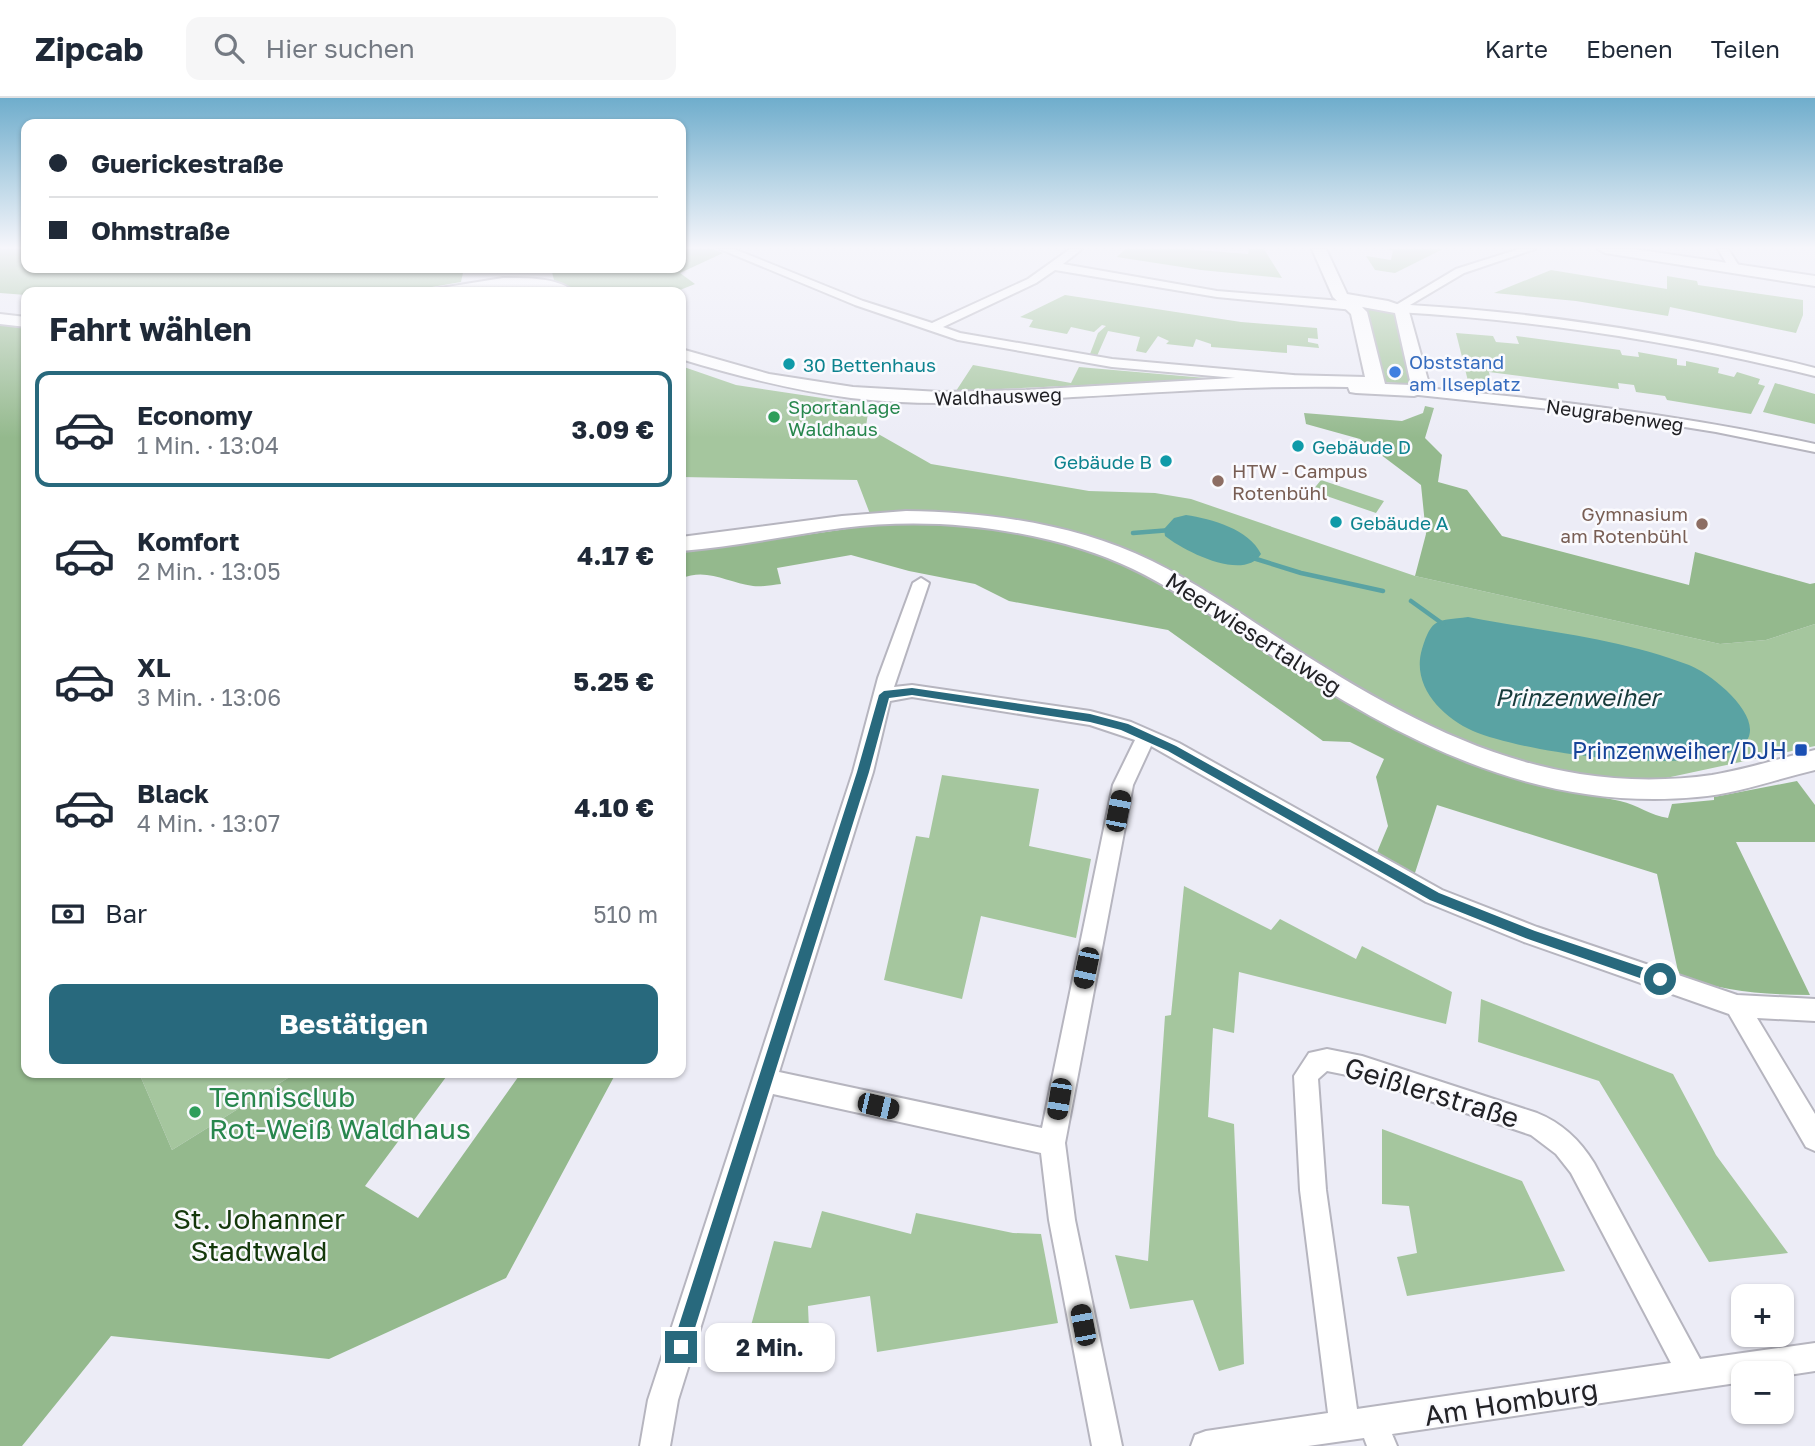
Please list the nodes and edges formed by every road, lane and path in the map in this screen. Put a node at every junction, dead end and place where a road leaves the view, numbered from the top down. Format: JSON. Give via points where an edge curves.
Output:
{"nodes":[{"id":1,"x":886,"y":312,"type":"edge"},
{"id":2,"x":967,"y":312,"type":"edge"},
{"id":3,"x":1359,"y":312,"type":"edge"},
{"id":4,"x":1400,"y":312,"type":"edge"},
{"id":5,"x":1448,"y":312,"type":"edge"},
{"id":6,"x":0,"y":319,"type":"edge"},
{"id":7,"x":21,"y":321,"type":"edge"},
{"id":8,"x":932,"y":328,"type":"junction"},
{"id":9,"x":686,"y":356,"type":"edge"},
{"id":10,"x":1815,"y":372,"type":"edge"},
{"id":11,"x":1228,"y":379,"type":"junction"},
{"id":12,"x":1376,"y":385,"type":"junction"},
{"id":13,"x":1414,"y":391,"type":"junction"},
{"id":14,"x":1815,"y":449,"type":"edge"},
{"id":15,"x":686,"y":543,"type":"edge"},
{"id":16,"x":921,"y":583,"type":"dead end"},
{"id":17,"x":884,"y":695,"type":"junction"},
{"id":18,"x":1146,"y":736,"type":"junction"},
{"id":19,"x":1815,"y":760,"type":"edge"},
{"id":20,"x":1737,"y":1006,"type":"junction"},
{"id":21,"x":1815,"y":1010,"type":"edge"},
{"id":22,"x":766,"y":1081,"type":"junction"},
{"id":23,"x":1815,"y":1138,"type":"edge"},
{"id":24,"x":1052,"y":1143,"type":"junction"},
{"id":25,"x":1815,"y":1357,"type":"edge"},
{"id":26,"x":1693,"y":1375,"type":"junction"},
{"id":27,"x":1367,"y":1432,"type":"edge"},
{"id":28,"x":655,"y":1446,"type":"edge"},
{"id":29,"x":1107,"y":1446,"type":"edge"},
{"id":30,"x":1206,"y":1446,"type":"edge"}],
"edges":[{"from":1,"to":8,"type":"street"},
{"from":2,"to":8,"type":"street"},
{"from":3,"to":12,"type":"main road"},
{"from":4,"to":13,"type":"main road","via":[[1420,383]]},
{"from":5,"to":10,"type":"street","via":[[1616,329]]},
{"from":6,"to":7,"type":"main road"},
{"from":8,"to":11,"type":"street","via":[[1034,351]]},
{"from":9,"to":11,"type":"main road","name":"Waldhausweg","via":[[772,382],[930,398],[1018,397]]},
{"from":11,"to":12,"type":"main road"},
{"from":11,"to":12,"type":"main road"},
{"from":12,"to":13,"type":"main road"},
{"from":13,"to":14,"type":"street","name":"Neugrabenweg","via":[[1671,422]]},
{"from":15,"to":19,"type":"main road","name":"Meerwiesertalweg","via":[[872,519],[951,518],[1020,526],[1092,544],[1152,569],[1395,721],[1519,772],[1574,784],[1640,790],[1700,787]]},
{"from":16,"to":17,"type":"street"},
{"from":17,"to":18,"type":"street","via":[[912,691],[1090,718]]},
{"from":17,"to":22,"type":"street"},
{"from":18,"to":20,"type":"street","via":[[1434,896]]},
{"from":18,"to":24,"type":"street","via":[[1123,785]]},
{"from":20,"to":21,"type":"street"},
{"from":20,"to":23,"type":"street"},
{"from":22,"to":24,"type":"street"},
{"from":22,"to":28,"type":"street","via":[[663,1400]]},
{"from":24,"to":29,"type":"street","via":[[1062,1220]]},
{"from":25,"to":26,"type":"street","name":"Am Homburg"},
{"from":26,"to":27,"type":"street","name":"Am Homburg"},
{"from":26,"to":27,"type":"street","name":"Geißlerstraße","via":[[1585,1172],[1556,1135],[1362,1067],[1317,1061],[1306,1076],[1312,1190]]},
{"from":27,"to":30,"type":"street","name":"Am Homburg"}]}
